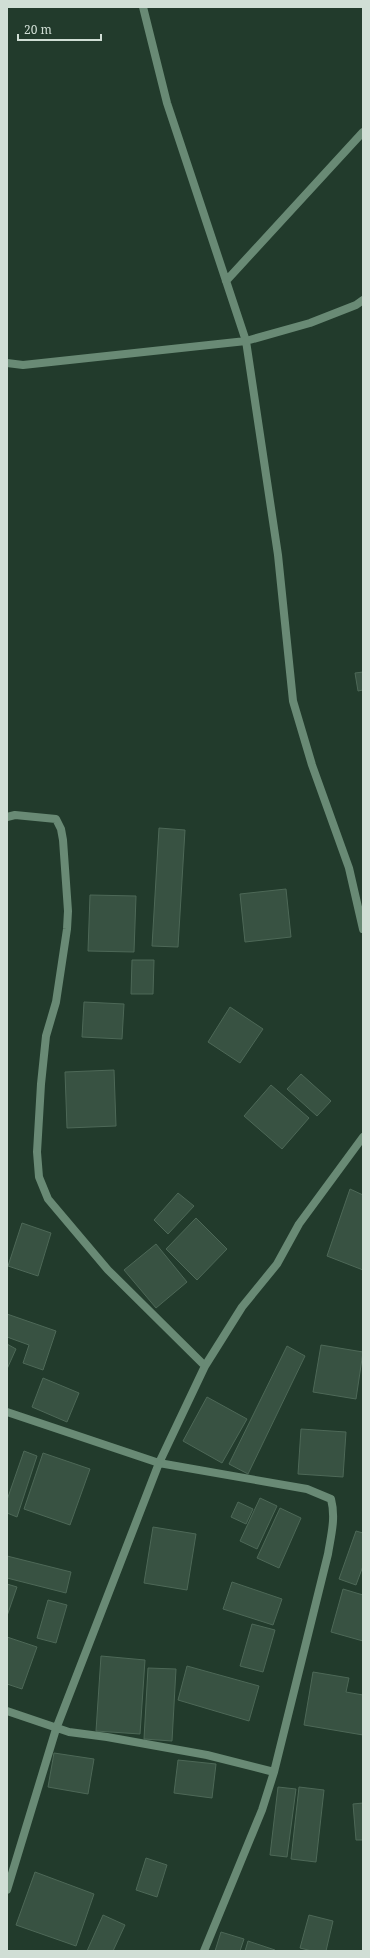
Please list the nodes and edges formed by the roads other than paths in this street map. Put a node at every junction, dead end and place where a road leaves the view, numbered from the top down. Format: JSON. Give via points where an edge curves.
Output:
{"nodes":[{"id":1,"x":143,"y":7,"type":"edge"},
{"id":2,"x":363,"y":132,"type":"edge"},
{"id":3,"x":226,"y":281,"type":"junction"},
{"id":4,"x":360,"y":303,"type":"edge"},
{"id":5,"x":363,"y":311,"type":"edge"},
{"id":6,"x":246,"y":341,"type":"junction"},
{"id":7,"x":7,"y":363,"type":"edge"},
{"id":8,"x":7,"y":817,"type":"edge"},
{"id":9,"x":363,"y":929,"type":"edge"},
{"id":10,"x":363,"y":1136,"type":"edge"},
{"id":11,"x":205,"y":1366,"type":"junction"},
{"id":12,"x":7,"y":1412,"type":"edge"},
{"id":13,"x":159,"y":1463,"type":"junction"},
{"id":14,"x":7,"y":1711,"type":"edge"},
{"id":15,"x":56,"y":1729,"type":"junction"},
{"id":16,"x":274,"y":1772,"type":"junction"},
{"id":17,"x":7,"y":1890,"type":"edge"},
{"id":18,"x":204,"y":1951,"type":"edge"}],
"edges":[{"from":1,"to":3,"type":"street","via":[[167,103]]},
{"from":2,"to":3,"type":"street"},
{"from":3,"to":6,"type":"street"},
{"from":4,"to":5,"type":"street"},
{"from":4,"to":6,"type":"street","via":[[310,323]]},
{"from":6,"to":7,"type":"street","via":[[23,365]]},
{"from":6,"to":9,"type":"street","via":[[278,555],[293,701],[312,766],[349,868]]},
{"from":8,"to":11,"type":"street","via":[[15,815],[56,819],[62,828],[67,929],[56,1002],[46,1036],[40,1084],[37,1152],[39,1177],[48,1199],[108,1270]]},
{"from":10,"to":11,"type":"street","via":[[299,1224],[277,1264],[242,1307]]},
{"from":11,"to":13,"type":"street"},
{"from":12,"to":13,"type":"street"},
{"from":13,"to":15,"type":"street"},
{"from":13,"to":16,"type":"street","via":[[307,1489],[331,1499],[334,1511],[328,1554]]},
{"from":14,"to":15,"type":"street"},
{"from":15,"to":16,"type":"street","via":[[207,1755]]},
{"from":15,"to":17,"type":"street"},
{"from":16,"to":18,"type":"street","via":[[262,1810]]}]}
